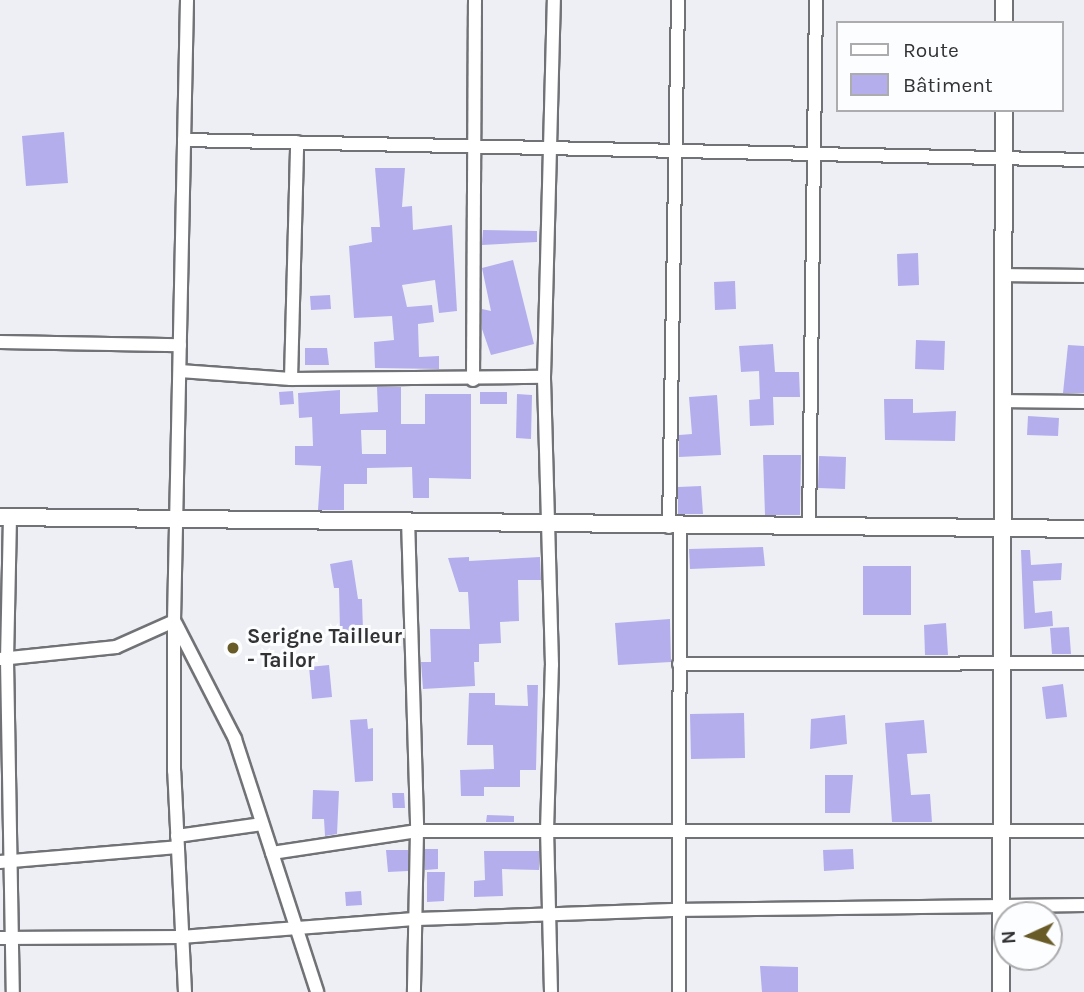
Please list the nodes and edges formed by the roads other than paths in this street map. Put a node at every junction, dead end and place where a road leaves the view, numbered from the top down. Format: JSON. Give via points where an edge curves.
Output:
{"nodes":[{"id":1,"x":187,"y":0,"type":"edge"},
{"id":2,"x":475,"y":0,"type":"edge"},
{"id":3,"x":554,"y":0,"type":"edge"},
{"id":4,"x":678,"y":0,"type":"edge"},
{"id":5,"x":816,"y":0,"type":"edge"},
{"id":6,"x":1004,"y":0,"type":"edge"},
{"id":7,"x":1004,"y":21,"type":"edge"},
{"id":8,"x":1004,"y":112,"type":"edge"},
{"id":9,"x":184,"y":140,"type":"junction"},
{"id":10,"x":297,"y":142,"type":"junction"},
{"id":11,"x":475,"y":146,"type":"junction"},
{"id":12,"x":552,"y":148,"type":"junction"},
{"id":13,"x":676,"y":150,"type":"junction"},
{"id":14,"x":814,"y":154,"type":"junction"},
{"id":15,"x":1004,"y":158,"type":"junction"},
{"id":16,"x":1084,"y":160,"type":"edge"},
{"id":17,"x":1003,"y":275,"type":"junction"},
{"id":18,"x":1084,"y":276,"type":"edge"},
{"id":19,"x":0,"y":342,"type":"edge"},
{"id":20,"x":180,"y":345,"type":"junction"},
{"id":21,"x":180,"y":371,"type":"junction"},
{"id":22,"x":544,"y":377,"type":"junction"},
{"id":23,"x":291,"y":379,"type":"junction"},
{"id":24,"x":473,"y":380,"type":"junction"},
{"id":25,"x":1003,"y":401,"type":"junction"},
{"id":26,"x":1084,"y":402,"type":"edge"},
{"id":27,"x":5,"y":517,"type":"edge"},
{"id":28,"x":180,"y":518,"type":"junction"},
{"id":29,"x":408,"y":519,"type":"junction"},
{"id":30,"x":548,"y":525,"type":"junction"},
{"id":31,"x":674,"y":527,"type":"junction"},
{"id":32,"x":809,"y":527,"type":"junction"},
{"id":33,"x":1002,"y":527,"type":"junction"},
{"id":34,"x":1084,"y":529,"type":"edge"},
{"id":35,"x":174,"y":621,"type":"junction"},
{"id":36,"x":3,"y":659,"type":"edge"},
{"id":37,"x":1002,"y":663,"type":"junction"},
{"id":38,"x":1084,"y":663,"type":"edge"},
{"id":39,"x":680,"y":664,"type":"junction"},
{"id":40,"x":262,"y":824,"type":"junction"},
{"id":41,"x":416,"y":831,"type":"junction"},
{"id":42,"x":547,"y":831,"type":"junction"},
{"id":43,"x":679,"y":831,"type":"junction"},
{"id":44,"x":1001,"y":831,"type":"junction"},
{"id":45,"x":1084,"y":831,"type":"edge"},
{"id":46,"x":177,"y":842,"type":"junction"},
{"id":47,"x":272,"y":853,"type":"junction"},
{"id":48,"x":5,"y":862,"type":"edge"},
{"id":49,"x":1001,"y":901,"type":"edge"},
{"id":50,"x":993,"y":905,"type":"edge"},
{"id":51,"x":1063,"y":905,"type":"edge"},
{"id":52,"x":1084,"y":905,"type":"edge"},
{"id":53,"x":679,"y":910,"type":"junction"},
{"id":54,"x":549,"y":915,"type":"junction"},
{"id":55,"x":417,"y":919,"type":"junction"},
{"id":56,"x":296,"y":928,"type":"junction"},
{"id":57,"x":181,"y":937,"type":"junction"},
{"id":58,"x":6,"y":938,"type":"edge"},
{"id":59,"x":1001,"y":971,"type":"edge"},
{"id":60,"x":13,"y":992,"type":"edge"},
{"id":61,"x":185,"y":992,"type":"edge"},
{"id":62,"x":317,"y":992,"type":"edge"},
{"id":63,"x":414,"y":992,"type":"edge"},
{"id":64,"x":551,"y":992,"type":"edge"},
{"id":65,"x":679,"y":992,"type":"edge"},
{"id":66,"x":1001,"y":992,"type":"edge"}],
"edges":[{"from":1,"to":9,"type":"street"},
{"from":2,"to":11,"type":"street"},
{"from":3,"to":12,"type":"street"},
{"from":4,"to":13,"type":"street"},
{"from":5,"to":14,"type":"street"},
{"from":6,"to":7,"type":"street"},
{"from":8,"to":15,"type":"street"},
{"from":9,"to":10,"type":"street"},
{"from":9,"to":20,"type":"street"},
{"from":10,"to":11,"type":"street"},
{"from":10,"to":23,"type":"street"},
{"from":11,"to":12,"type":"street"},
{"from":11,"to":24,"type":"street"},
{"from":12,"to":13,"type":"street"},
{"from":12,"to":22,"type":"street"},
{"from":13,"to":14,"type":"street"},
{"from":13,"to":31,"type":"street"},
{"from":14,"to":15,"type":"street"},
{"from":14,"to":32,"type":"street"},
{"from":15,"to":16,"type":"street"},
{"from":15,"to":17,"type":"street"},
{"from":17,"to":18,"type":"street"},
{"from":17,"to":25,"type":"street"},
{"from":19,"to":20,"type":"street"},
{"from":20,"to":21,"type":"street"},
{"from":21,"to":23,"type":"street"},
{"from":21,"to":28,"type":"street"},
{"from":22,"to":24,"type":"street"},
{"from":22,"to":30,"type":"street"},
{"from":23,"to":24,"type":"street"},
{"from":25,"to":26,"type":"street"},
{"from":25,"to":33,"type":"street"},
{"from":27,"to":28,"type":"street"},
{"from":27,"to":36,"type":"street"},
{"from":28,"to":29,"type":"street"},
{"from":28,"to":35,"type":"street"},
{"from":29,"to":30,"type":"street"},
{"from":29,"to":41,"type":"street"},
{"from":30,"to":31,"type":"street"},
{"from":30,"to":42,"type":"street","via":[[552,665]]},
{"from":31,"to":32,"type":"street"},
{"from":31,"to":39,"type":"street"},
{"from":32,"to":33,"type":"street"},
{"from":33,"to":34,"type":"street"},
{"from":33,"to":37,"type":"street"},
{"from":35,"to":36,"type":"street","via":[[116,647]]},
{"from":35,"to":40,"type":"street","via":[[230,728]]},
{"from":35,"to":46,"type":"street"},
{"from":36,"to":48,"type":"street"},
{"from":37,"to":38,"type":"street"},
{"from":37,"to":39,"type":"street"},
{"from":37,"to":44,"type":"street"},
{"from":39,"to":43,"type":"street"},
{"from":40,"to":46,"type":"street"},
{"from":40,"to":47,"type":"street"},
{"from":41,"to":42,"type":"street"},
{"from":41,"to":47,"type":"street"},
{"from":41,"to":55,"type":"street"},
{"from":42,"to":43,"type":"street"},
{"from":42,"to":54,"type":"street"},
{"from":43,"to":44,"type":"street"},
{"from":43,"to":53,"type":"street"},
{"from":44,"to":45,"type":"street"},
{"from":44,"to":49,"type":"street"},
{"from":46,"to":48,"type":"street"},
{"from":46,"to":57,"type":"street"},
{"from":47,"to":56,"type":"street"},
{"from":48,"to":58,"type":"street"},
{"from":50,"to":53,"type":"street"},
{"from":51,"to":52,"type":"street"},
{"from":53,"to":54,"type":"street"},
{"from":53,"to":65,"type":"street"},
{"from":54,"to":55,"type":"street"},
{"from":54,"to":64,"type":"street"},
{"from":55,"to":56,"type":"street"},
{"from":55,"to":63,"type":"street"},
{"from":56,"to":57,"type":"street"},
{"from":56,"to":62,"type":"street"},
{"from":57,"to":58,"type":"street"},
{"from":57,"to":61,"type":"street"},
{"from":58,"to":60,"type":"street"},
{"from":59,"to":66,"type":"street"}]}
